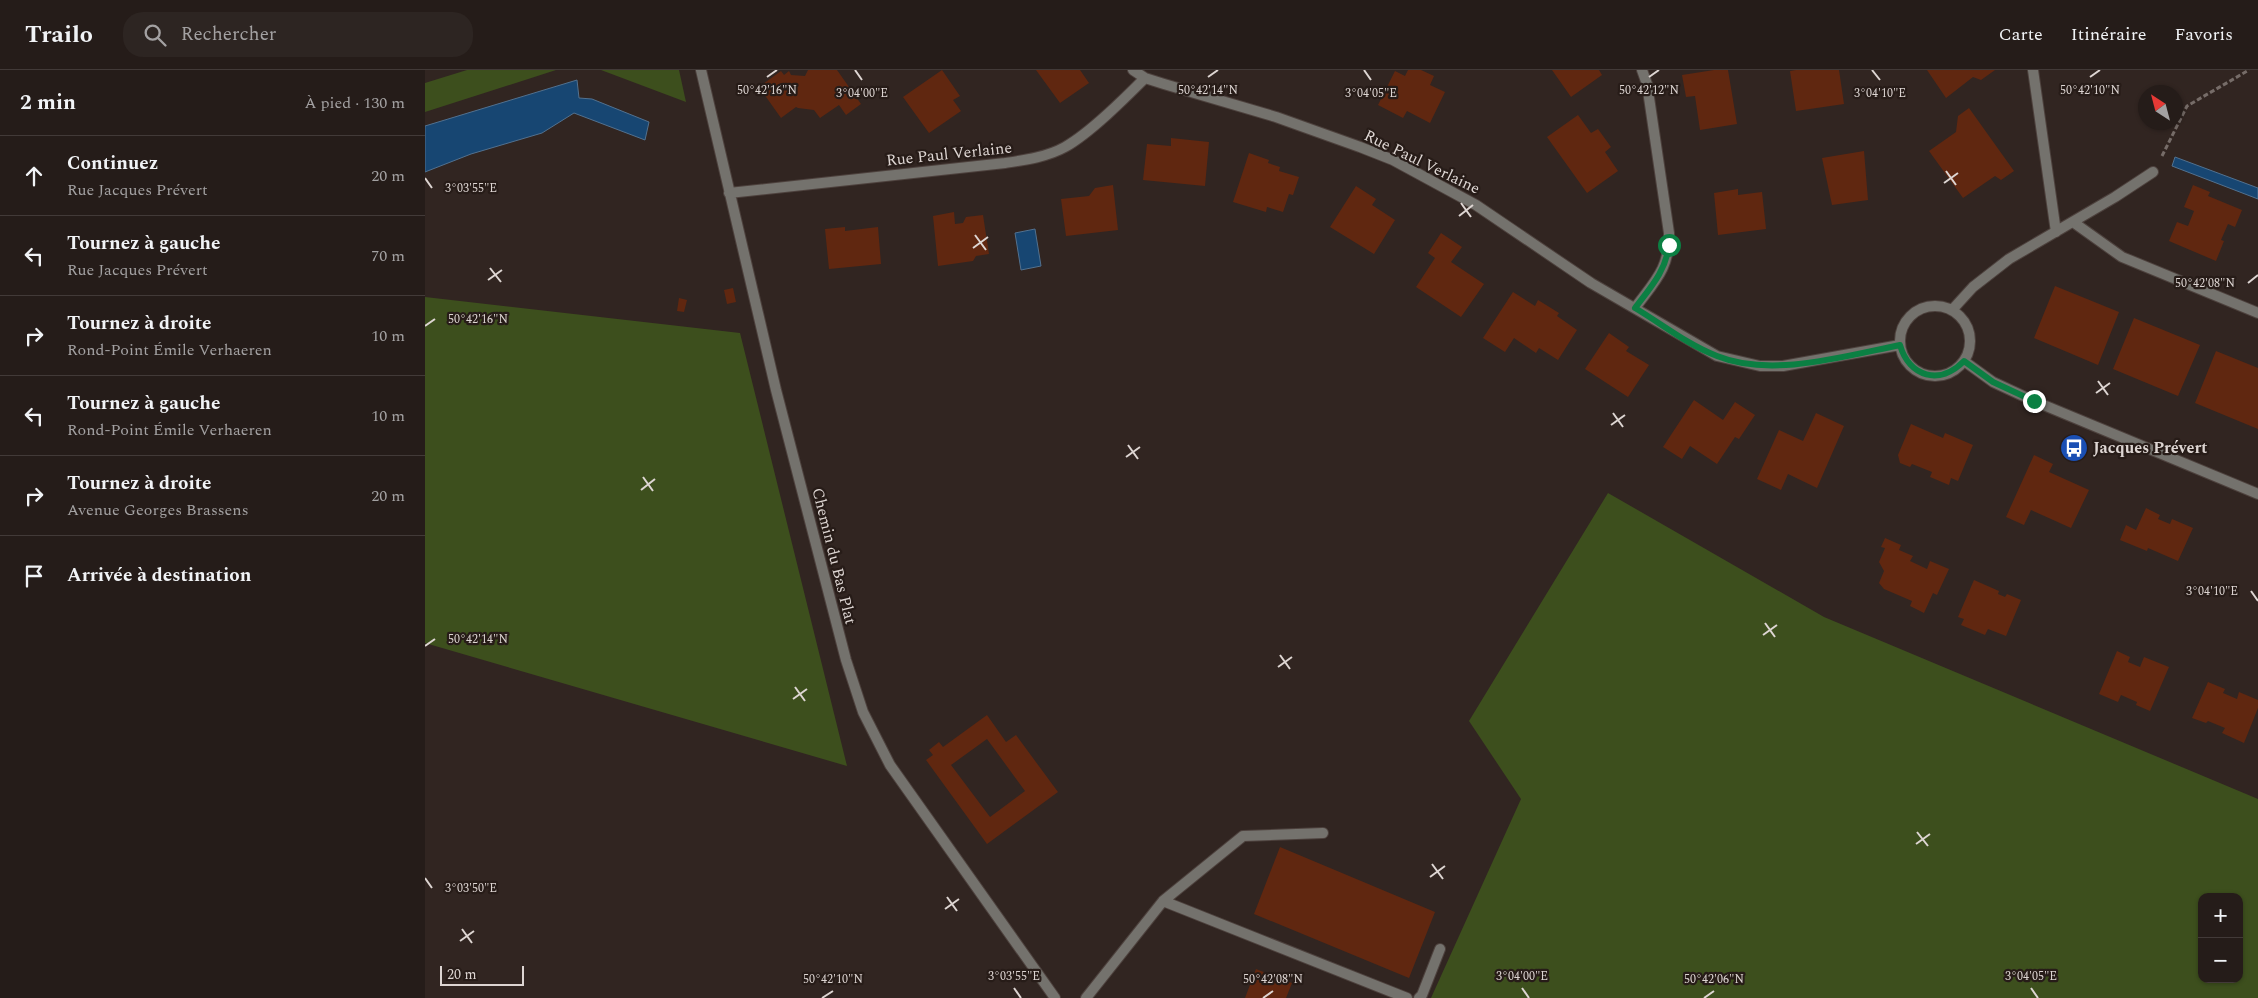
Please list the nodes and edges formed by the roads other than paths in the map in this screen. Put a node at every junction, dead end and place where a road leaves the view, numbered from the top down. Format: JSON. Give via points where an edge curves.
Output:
{"nodes":[{"id":1,"x":701,"y":70,"type":"edge"},
{"id":2,"x":1133,"y":70,"type":"edge"},
{"id":3,"x":1642,"y":70,"type":"edge"},
{"id":4,"x":2033,"y":70,"type":"edge"},
{"id":5,"x":1145,"y":78,"type":"junction"},
{"id":6,"x":2153,"y":172,"type":"road end"},
{"id":7,"x":729,"y":193,"type":"junction"},
{"id":8,"x":2073,"y":222,"type":"junction"},
{"id":9,"x":2056,"y":232,"type":"junction"},
{"id":10,"x":1635,"y":308,"type":"junction"},
{"id":11,"x":1952,"y":310,"type":"junction"},
{"id":12,"x":2258,"y":313,"type":"edge"},
{"id":13,"x":1900,"y":345,"type":"junction"},
{"id":14,"x":1964,"y":361,"type":"junction"},
{"id":15,"x":2258,"y":494,"type":"edge"},
{"id":16,"x":1323,"y":833,"type":"dead end"},
{"id":17,"x":1163,"y":901,"type":"junction"},
{"id":18,"x":1440,"y":949,"type":"dead end"},
{"id":19,"x":1055,"y":998,"type":"edge"},
{"id":20,"x":1086,"y":998,"type":"edge"},
{"id":21,"x":1407,"y":998,"type":"edge"},
{"id":22,"x":1419,"y":998,"type":"edge"}],
"edges":[{"from":1,"to":7,"type":"street","name":"Chemin du Bas Plat"},
{"from":2,"to":5,"type":"street","name":"Rue Paul Verlaine"},
{"from":3,"to":10,"type":"street","via":[[1647,84],[1669,245],[1662,272]]},
{"from":4,"to":9,"type":"street"},
{"from":5,"to":7,"type":"street","name":"Rue Paul Verlaine","via":[[1080,136],[1048,154],[1005,163]]},
{"from":5,"to":10,"type":"street","name":"Rue Paul Verlaine","via":[[1309,128],[1393,160],[1475,205],[1591,283]]},
{"from":6,"to":8,"type":"street"},
{"from":7,"to":19,"type":"street","name":"Chemin du Bas Plat","via":[[776,390],[848,668],[863,712],[890,765]]},
{"from":8,"to":9,"type":"street"},
{"from":8,"to":12,"type":"street","via":[[2122,257]]},
{"from":9,"to":11,"type":"street","via":[[1990,273]]},
{"from":10,"to":13,"type":"street","name":"Rue Paul Verlaine","via":[[1717,356],[1760,366],[1783,366]]},
{"from":11,"to":13,"type":"street","via":[[1934,306],[1916,312],[1903,326]]},
{"from":11,"to":14,"type":"street","via":[[1966,324],[1969,333],[1968,353]]},
{"from":13,"to":14,"type":"street","via":[[1909,364],[1926,375],[1947,374]]},
{"from":14,"to":15,"type":"street","via":[[1993,382],[2034,401]]},
{"from":16,"to":17,"type":"street","via":[[1243,836]]},
{"from":17,"to":20,"type":"street"},
{"from":17,"to":21,"type":"street"},
{"from":18,"to":22,"type":"street"}]}
